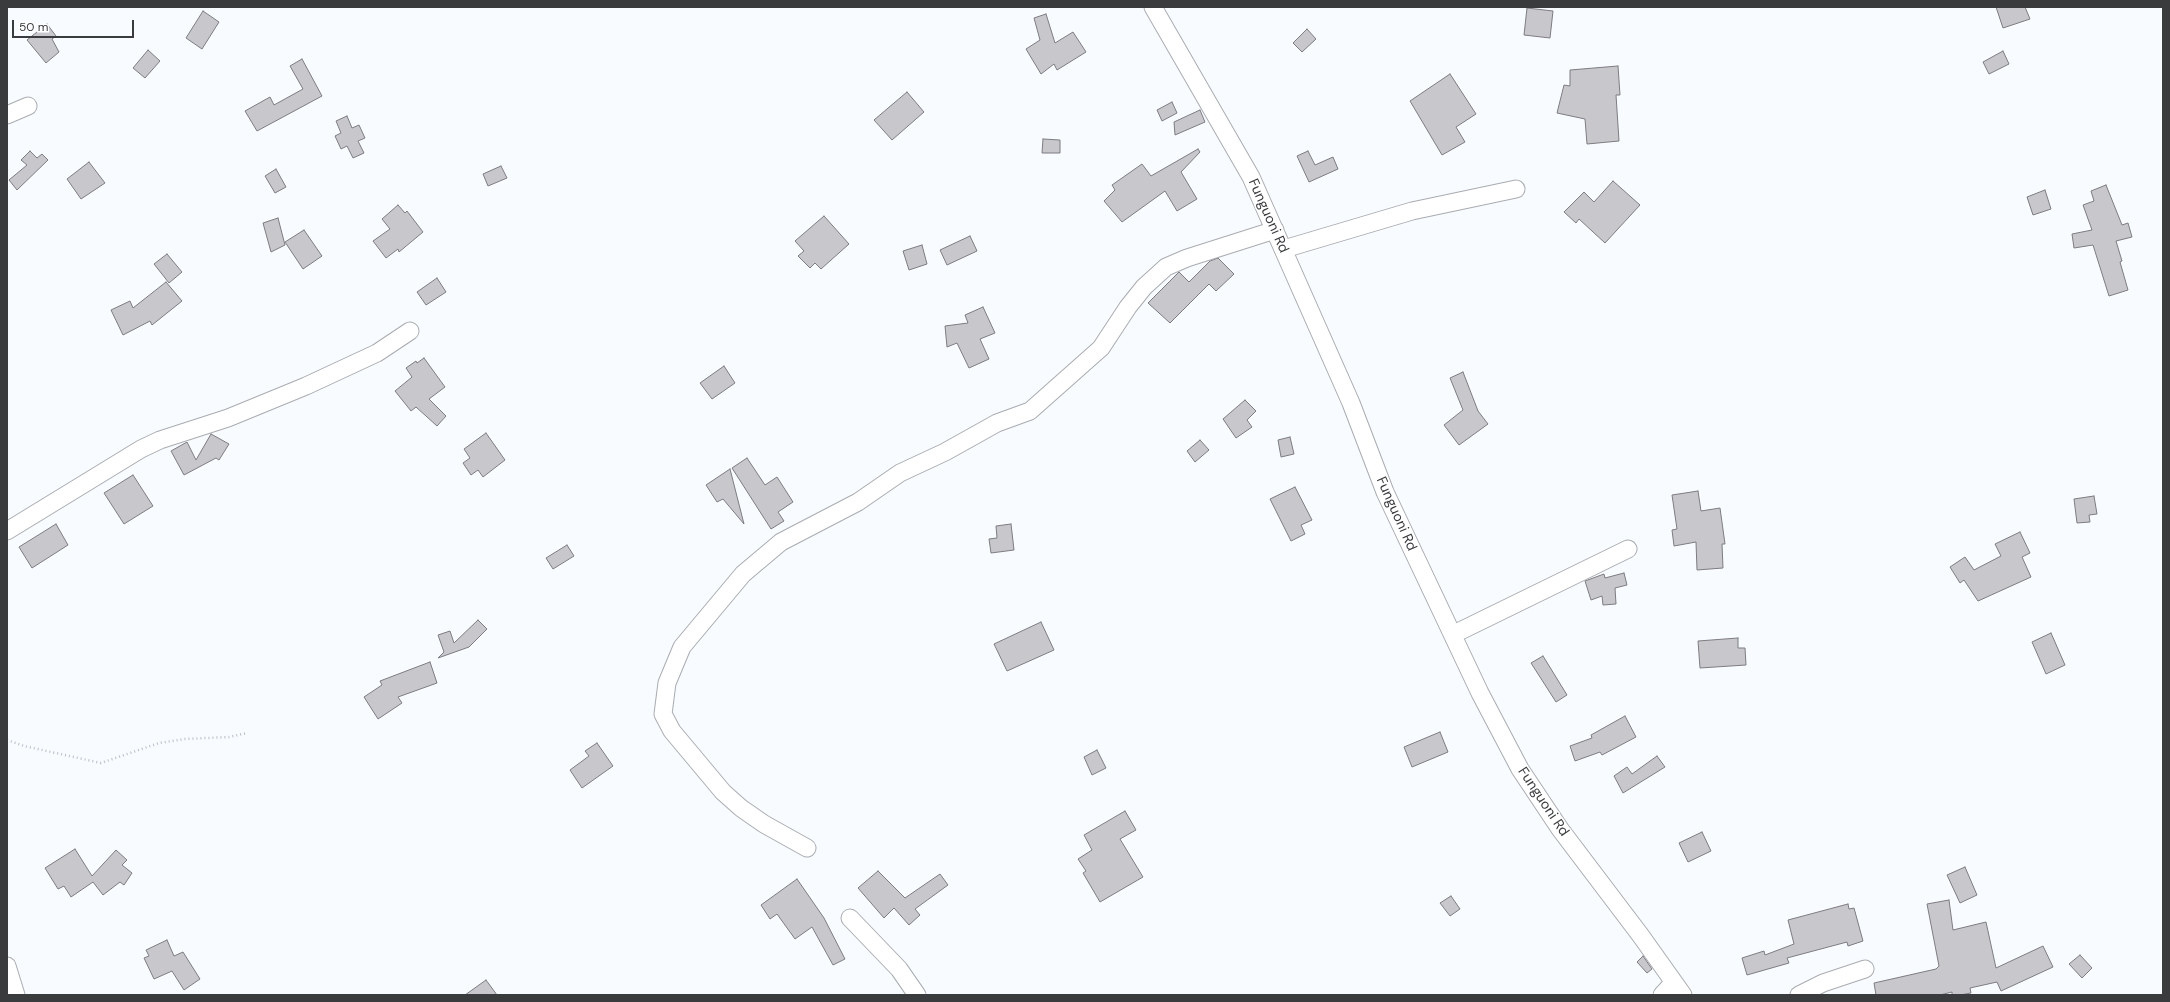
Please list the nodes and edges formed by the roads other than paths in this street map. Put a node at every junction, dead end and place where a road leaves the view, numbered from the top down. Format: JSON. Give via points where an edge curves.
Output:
{"nodes":[{"id":1,"x":1153,"y":7,"type":"edge"},
{"id":2,"x":28,"y":106,"type":"dead end"},
{"id":3,"x":7,"y":116,"type":"edge"},
{"id":4,"x":1516,"y":189,"type":"dead end"},
{"id":5,"x":1275,"y":230,"type":"junction"},
{"id":6,"x":1284,"y":249,"type":"junction"},
{"id":7,"x":410,"y":331,"type":"dead end"},
{"id":8,"x":7,"y":531,"type":"edge"},
{"id":9,"x":1628,"y":549,"type":"dead end"},
{"id":10,"x":1454,"y":634,"type":"junction"},
{"id":11,"x":807,"y":848,"type":"dead end"},
{"id":12,"x":850,"y":918,"type":"dead end"},
{"id":13,"x":7,"y":966,"type":"edge"},
{"id":14,"x":1865,"y":969,"type":"dead end"},
{"id":15,"x":1672,"y":991,"type":"edge"},
{"id":16,"x":16,"y":995,"type":"edge"},
{"id":17,"x":917,"y":995,"type":"edge"},
{"id":18,"x":1799,"y":995,"type":"edge"}],
"edges":[{"from":1,"to":5,"type":"street","name":"Funguoni Rd","via":[[1251,177]]},
{"from":2,"to":3,"type":"street"},
{"from":4,"to":6,"type":"street","via":[[1412,211]]},
{"from":5,"to":6,"type":"street","name":"Funguoni Rd"},
{"from":5,"to":11,"type":"street","via":[[1187,258],[1166,268],[1144,287],[1101,348],[1030,411],[997,423],[900,473],[858,502],[781,542],[743,574],[682,647],[667,683],[663,714],[672,731],[723,792],[741,808]]},
{"from":6,"to":10,"type":"street","name":"Funguoni Rd","via":[[1351,403],[1384,492]]},
{"from":7,"to":8,"type":"street","via":[[376,353],[306,386],[228,418],[160,440],[141,449]]},
{"from":9,"to":10,"type":"street"},
{"from":10,"to":15,"type":"street","name":"Funguoni Rd","via":[[1480,693],[1520,769],[1560,828],[1641,936]]},
{"from":12,"to":17,"type":"street","via":[[899,969]]},
{"from":13,"to":16,"type":"street"},
{"from":14,"to":18,"type":"street"}]}
